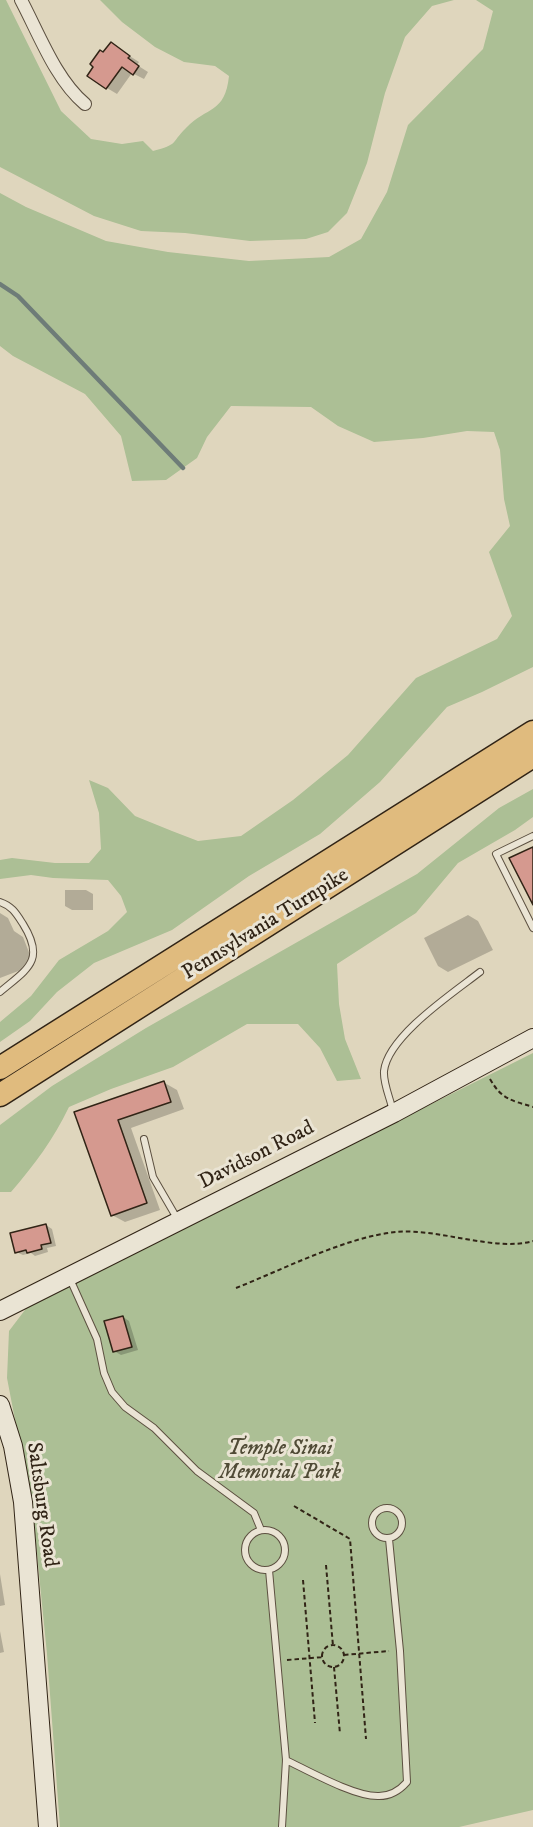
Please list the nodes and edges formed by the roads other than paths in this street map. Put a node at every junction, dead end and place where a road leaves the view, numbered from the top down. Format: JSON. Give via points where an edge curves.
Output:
{"nodes":[{"id":1,"x":21,"y":0,"type":"edge"},
{"id":2,"x":86,"y":104,"type":"dead end"},
{"id":3,"x":533,"y":732,"type":"edge"},
{"id":4,"x":533,"y":756,"type":"edge"},
{"id":5,"x":533,"y":836,"type":"edge"},
{"id":6,"x":0,"y":902,"type":"edge"},
{"id":7,"x":533,"y":928,"type":"edge"},
{"id":8,"x":480,"y":972,"type":"dead end"},
{"id":9,"x":0,"y":993,"type":"edge"},
{"id":10,"x":533,"y":1038,"type":"edge"},
{"id":11,"x":0,"y":1068,"type":"edge"},
{"id":12,"x":0,"y":1095,"type":"edge"},
{"id":13,"x":393,"y":1113,"type":"junction"},
{"id":14,"x":144,"y":1139,"type":"dead end"},
{"id":15,"x":178,"y":1221,"type":"junction"},
{"id":16,"x":68,"y":1276,"type":"junction"},
{"id":17,"x":0,"y":1311,"type":"edge"},
{"id":18,"x":0,"y":1405,"type":"edge"},
{"id":19,"x":261,"y":1530,"type":"junction"},
{"id":20,"x":389,"y":1539,"type":"junction"},
{"id":21,"x":269,"y":1570,"type":"junction"},
{"id":22,"x":286,"y":1760,"type":"junction"},
{"id":23,"x":48,"y":1827,"type":"edge"},
{"id":24,"x":282,"y":1827,"type":"edge"}],
"edges":[{"from":1,"to":2,"type":"street","via":[[63,79]]},
{"from":3,"to":11,"type":"highway","name":"Pennsylvania Turnpike"},
{"from":4,"to":12,"type":"highway","name":"Pennsylvania Turnpike"},
{"from":5,"to":7,"type":"lane","via":[[496,854]]},
{"from":6,"to":9,"type":"lane","via":[[14,909],[33,939],[34,953],[30,966]]},
{"from":8,"to":13,"type":"lane","via":[[418,1020],[387,1058],[384,1074]]},
{"from":10,"to":13,"type":"street","name":"Davidson Road"},
{"from":13,"to":15,"type":"street","name":"Davidson Road"},
{"from":14,"to":15,"type":"lane","via":[[153,1177]]},
{"from":15,"to":16,"type":"street","name":"Davidson Road"},
{"from":16,"to":17,"type":"street","name":"Davidson Road"},
{"from":16,"to":19,"type":"lane","via":[[97,1339],[112,1392],[196,1471],[254,1513]]},
{"from":18,"to":23,"type":"street","name":"Saltsburg Road","via":[[13,1446],[23,1502]]},
{"from":19,"to":21,"type":"lane","via":[[276,1533],[285,1546],[282,1561]]},
{"from":19,"to":21,"type":"lane","via":[[248,1538],[245,1554],[253,1567]]},
{"from":20,"to":20,"type":"lane","via":[[399,1533],[403,1522],[397,1511],[386,1508],[375,1514],[372,1525],[378,1535]]},
{"from":20,"to":22,"type":"lane","via":[[407,1782],[399,1791],[379,1796],[360,1793]]},
{"from":21,"to":22,"type":"lane"},
{"from":22,"to":24,"type":"lane"}]}
